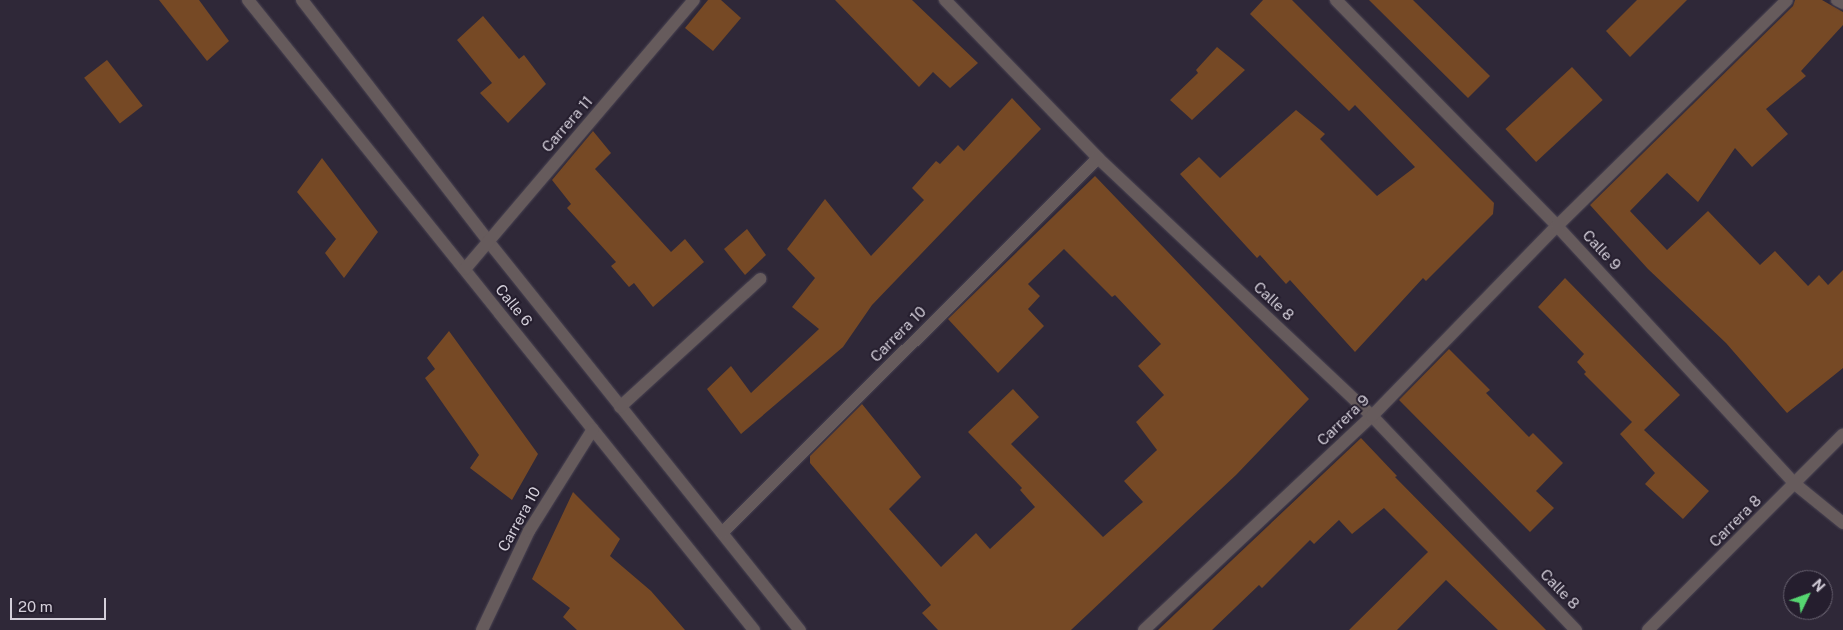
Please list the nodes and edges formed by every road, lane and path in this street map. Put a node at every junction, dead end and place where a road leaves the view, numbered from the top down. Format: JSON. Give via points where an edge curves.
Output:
{"nodes":[{"id":1,"x":248,"y":0,"type":"edge"},
{"id":2,"x":302,"y":0,"type":"edge"},
{"id":3,"x":694,"y":0,"type":"edge"},
{"id":4,"x":945,"y":0,"type":"edge"},
{"id":5,"x":1336,"y":0,"type":"edge"},
{"id":6,"x":1787,"y":0,"type":"edge"},
{"id":7,"x":1837,"y":0,"type":"edge"},
{"id":8,"x":1843,"y":3,"type":"edge"},
{"id":9,"x":1098,"y":158,"type":"junction"},
{"id":10,"x":1557,"y":226,"type":"junction"},
{"id":11,"x":488,"y":241,"type":"junction"},
{"id":12,"x":465,"y":268,"type":"junction"},
{"id":13,"x":760,"y":279,"type":"dead end"},
{"id":14,"x":620,"y":407,"type":"junction"},
{"id":15,"x":1372,"y":416,"type":"junction"},
{"id":16,"x":592,"y":429,"type":"junction"},
{"id":17,"x":1843,"y":434,"type":"edge"},
{"id":18,"x":1795,"y":484,"type":"junction"},
{"id":19,"x":1843,"y":523,"type":"edge"},
{"id":20,"x":722,"y":533,"type":"junction"},
{"id":21,"x":482,"y":630,"type":"edge"},
{"id":22,"x":754,"y":630,"type":"edge"},
{"id":23,"x":800,"y":630,"type":"edge"},
{"id":24,"x":1144,"y":630,"type":"edge"},
{"id":25,"x":1576,"y":630,"type":"edge"},
{"id":26,"x":1648,"y":630,"type":"edge"}],
"edges":[{"from":1,"to":12,"type":"street","name":"Calle 6"},
{"from":2,"to":11,"type":"street","name":"Calle 6"},
{"from":3,"to":11,"type":"street","name":"Carrera 11"},
{"from":4,"to":9,"type":"street","name":"Calle 8"},
{"from":5,"to":10,"type":"street","name":"Calle 9"},
{"from":6,"to":10,"type":"street","name":"Carrera 9"},
{"from":7,"to":8,"type":"street"},
{"from":9,"to":15,"type":"street","name":"Calle 8"},
{"from":9,"to":20,"type":"street","name":"Carrera 10"},
{"from":10,"to":15,"type":"street","name":"Carrera 9"},
{"from":10,"to":18,"type":"street","name":"Calle 9"},
{"from":11,"to":12,"type":"street","name":"Carrera 11"},
{"from":11,"to":14,"type":"street","name":"Calle 6"},
{"from":12,"to":16,"type":"street","name":"Calle 6"},
{"from":13,"to":14,"type":"street"},
{"from":14,"to":20,"type":"street","name":"Calle 6"},
{"from":15,"to":24,"type":"street","name":"Carrera 9"},
{"from":15,"to":25,"type":"street","name":"Calle 8"},
{"from":16,"to":21,"type":"street","name":"Carrera 10","via":[[529,531]]},
{"from":16,"to":22,"type":"street","name":"Calle 6"},
{"from":17,"to":18,"type":"street","name":"Carrera 8"},
{"from":18,"to":19,"type":"street","name":"Calle 9"},
{"from":18,"to":26,"type":"street","name":"Carrera 8"},
{"from":20,"to":23,"type":"street","name":"Calle 6"}]}
